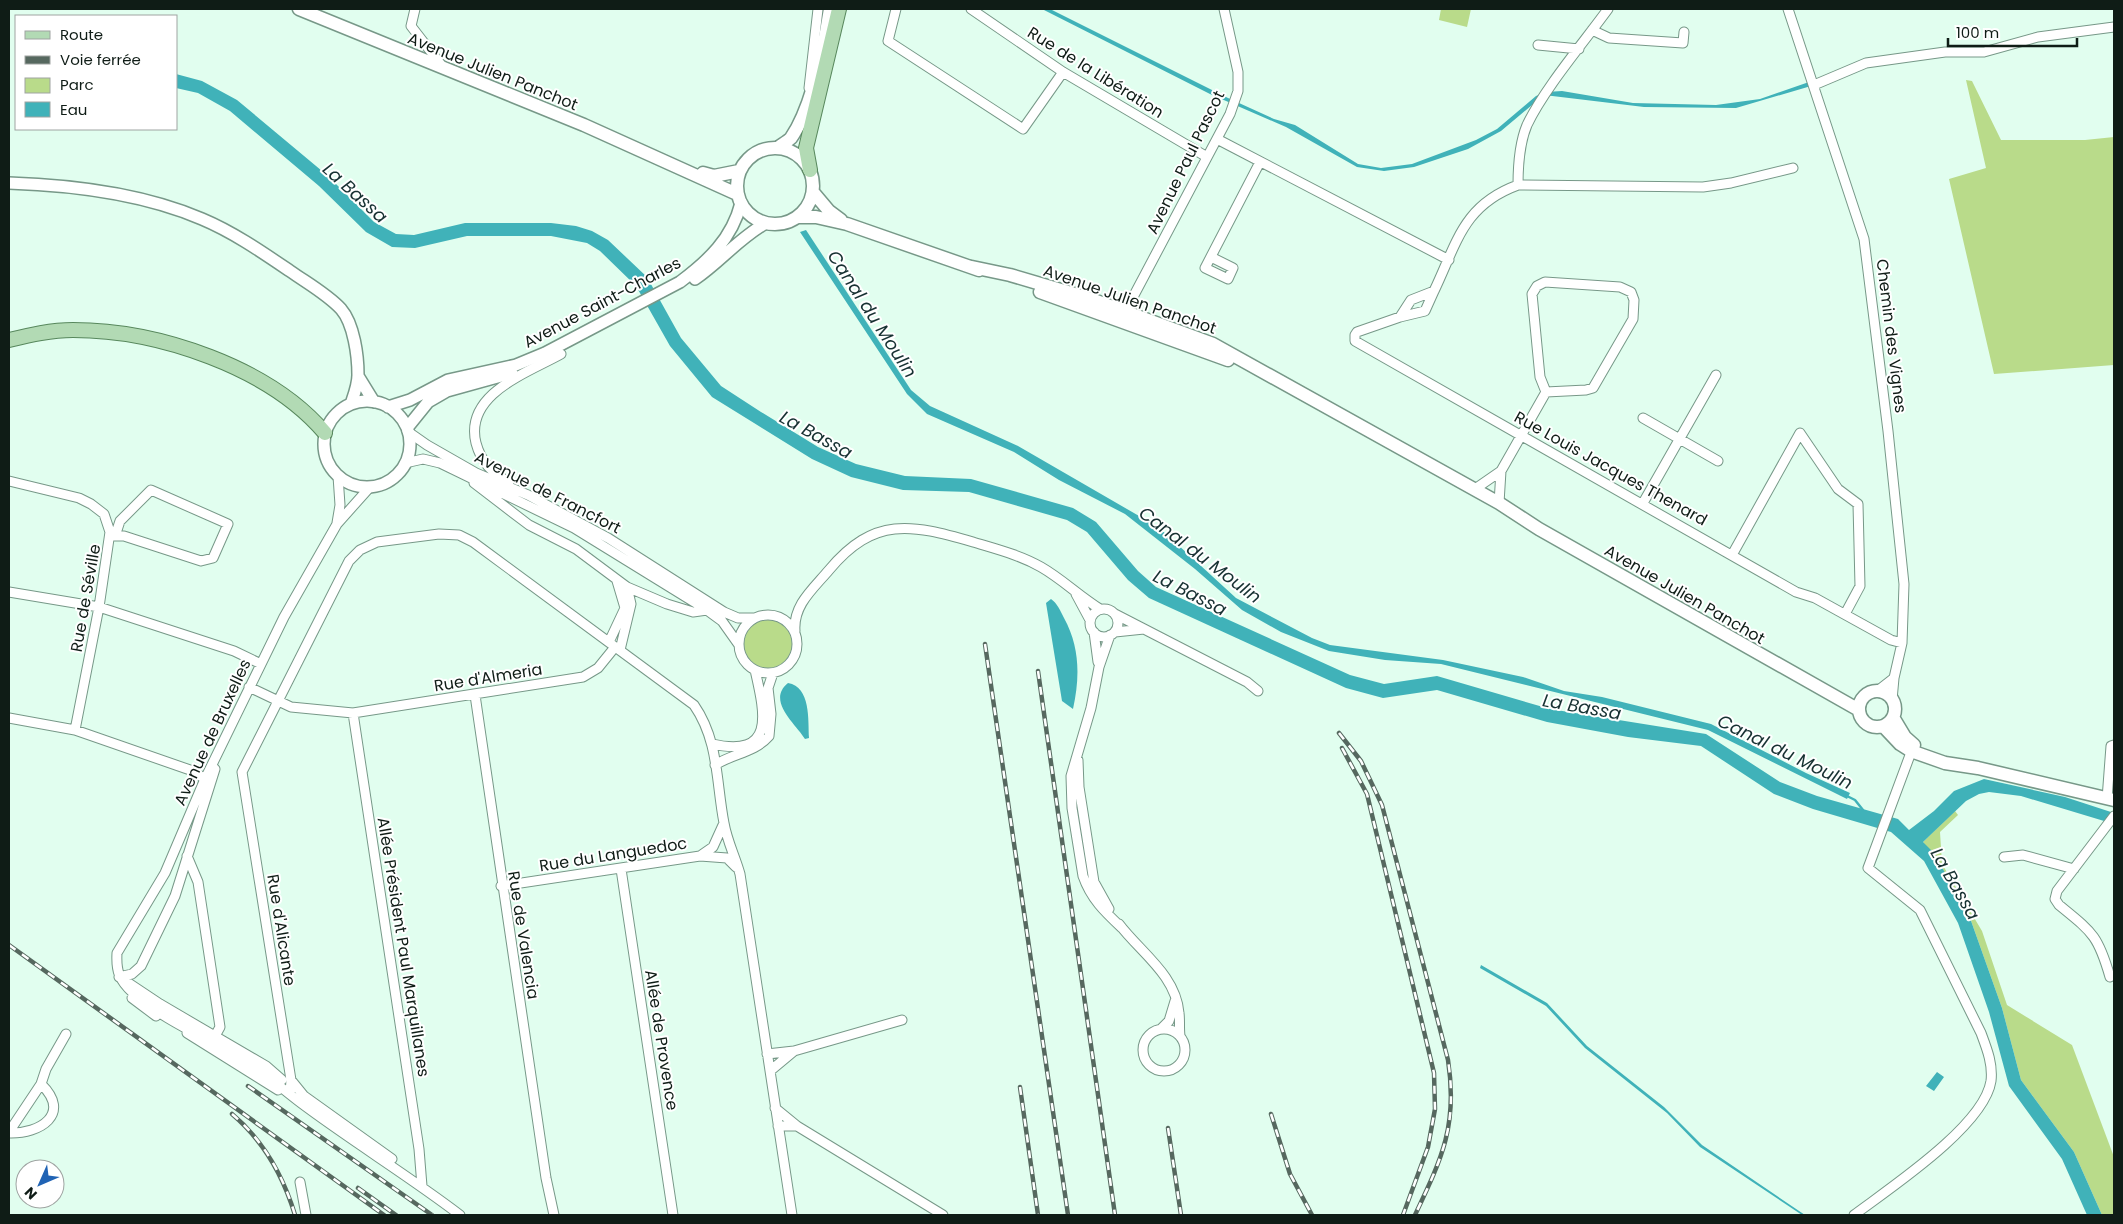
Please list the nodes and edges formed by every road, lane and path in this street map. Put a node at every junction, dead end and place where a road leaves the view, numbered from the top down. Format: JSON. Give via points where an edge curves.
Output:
{"nodes":[{"id":1,"x":299,"y":9,"type":"edge"},
{"id":2,"x":415,"y":9,"type":"edge"},
{"id":3,"x":818,"y":9,"type":"edge"},
{"id":4,"x":830,"y":9,"type":"edge"},
{"id":5,"x":838,"y":9,"type":"edge"},
{"id":6,"x":896,"y":9,"type":"edge"},
{"id":7,"x":971,"y":9,"type":"edge"},
{"id":8,"x":1224,"y":9,"type":"edge"},
{"id":9,"x":1608,"y":9,"type":"edge"},
{"id":10,"x":1788,"y":9,"type":"edge"},
{"id":11,"x":2114,"y":27,"type":"edge"},
{"id":12,"x":1592,"y":30,"type":"junction"},
{"id":13,"x":1684,"y":32,"type":"dead end"},
{"id":14,"x":1538,"y":45,"type":"dead end"},
{"id":15,"x":1579,"y":49,"type":"junction"},
{"id":16,"x":443,"y":68,"type":"junction"},
{"id":17,"x":1063,"y":72,"type":"junction"},
{"id":18,"x":1814,"y":85,"type":"junction"},
{"id":19,"x":808,"y":98,"type":"junction"},
{"id":20,"x":1217,"y":139,"type":"junction"},
{"id":21,"x":779,"y":147,"type":"junction"},
{"id":22,"x":1207,"y":157,"type":"junction"},
{"id":23,"x":1260,"y":162,"type":"junction"},
{"id":24,"x":674,"y":164,"type":"junction"},
{"id":25,"x":1793,"y":168,"type":"dead end"},
{"id":26,"x":810,"y":170,"type":"junction"},
{"id":27,"x":739,"y":171,"type":"junction"},
{"id":28,"x":9,"y":183,"type":"edge"},
{"id":29,"x":1518,"y":185,"type":"junction"},
{"id":30,"x":813,"y":192,"type":"junction"},
{"id":31,"x":739,"y":199,"type":"junction"},
{"id":32,"x":798,"y":217,"type":"junction"},
{"id":33,"x":766,"y":223,"type":"junction"},
{"id":34,"x":847,"y":224,"type":"junction"},
{"id":35,"x":1211,"y":257,"type":"dead end"},
{"id":36,"x":1448,"y":260,"type":"junction"},
{"id":37,"x":1434,"y":291,"type":"junction"},
{"id":38,"x":665,"y":294,"type":"junction"},
{"id":39,"x":640,"y":307,"type":"junction"},
{"id":40,"x":1123,"y":316,"type":"junction"},
{"id":41,"x":1400,"y":317,"type":"junction"},
{"id":42,"x":9,"y":342,"type":"edge"},
{"id":43,"x":561,"y":354,"type":"junction"},
{"id":44,"x":1716,"y":375,"type":"dead end"},
{"id":45,"x":358,"y":376,"type":"junction"},
{"id":46,"x":1546,"y":392,"type":"junction"},
{"id":47,"x":374,"y":402,"type":"junction"},
{"id":48,"x":350,"y":404,"type":"junction"},
{"id":49,"x":388,"y":407,"type":"junction"},
{"id":50,"x":1644,"y":418,"type":"dead end"},
{"id":51,"x":407,"y":429,"type":"junction"},
{"id":52,"x":325,"y":433,"type":"junction"},
{"id":53,"x":1521,"y":435,"type":"junction"},
{"id":54,"x":1679,"y":439,"type":"junction"},
{"id":55,"x":1718,"y":461,"type":"dead end"},
{"id":56,"x":405,"y":463,"type":"junction"},
{"id":57,"x":1426,"y":463,"type":"junction"},
{"id":58,"x":1501,"y":471,"type":"junction"},
{"id":59,"x":338,"y":476,"type":"junction"},
{"id":60,"x":468,"y":477,"type":"junction"},
{"id":61,"x":9,"y":481,"type":"edge"},
{"id":62,"x":370,"y":487,"type":"junction"},
{"id":63,"x":1475,"y":489,"type":"junction"},
{"id":64,"x":1499,"y":502,"type":"junction"},
{"id":65,"x":1642,"y":503,"type":"junction"},
{"id":66,"x":337,"y":524,"type":"junction"},
{"id":67,"x":588,"y":527,"type":"junction"},
{"id":68,"x":1539,"y":529,"type":"junction"},
{"id":69,"x":113,"y":536,"type":"junction"},
{"id":70,"x":1732,"y":555,"type":"junction"},
{"id":71,"x":617,"y":581,"type":"junction"},
{"id":72,"x":627,"y":587,"type":"junction"},
{"id":73,"x":9,"y":592,"type":"edge"},
{"id":74,"x":1076,"y":594,"type":"junction"},
{"id":75,"x":800,"y":605,"type":"junction"},
{"id":76,"x":99,"y":607,"type":"junction"},
{"id":77,"x":1100,"y":609,"type":"junction"},
{"id":78,"x":707,"y":610,"type":"junction"},
{"id":79,"x":1115,"y":614,"type":"junction"},
{"id":80,"x":1845,"y":614,"type":"junction"},
{"id":81,"x":775,"y":615,"type":"junction"},
{"id":82,"x":753,"y":618,"type":"junction"},
{"id":83,"x":1090,"y":620,"type":"junction"},
{"id":84,"x":1147,"y":629,"type":"junction"},
{"id":85,"x":795,"y":631,"type":"junction"},
{"id":86,"x":1094,"y":632,"type":"junction"},
{"id":87,"x":1112,"y":634,"type":"junction"},
{"id":88,"x":1902,"y":643,"type":"junction"},
{"id":89,"x":739,"y":645,"type":"junction"},
{"id":90,"x":615,"y":646,"type":"junction"},
{"id":91,"x":261,"y":664,"type":"junction"},
{"id":92,"x":1099,"y":667,"type":"junction"},
{"id":93,"x":755,"y":670,"type":"junction"},
{"id":94,"x":773,"y":673,"type":"junction"},
{"id":95,"x":1894,"y":678,"type":"junction"},
{"id":96,"x":249,"y":687,"type":"junction"},
{"id":97,"x":1258,"y":691,"type":"dead end"},
{"id":98,"x":1876,"y":692,"type":"junction"},
{"id":99,"x":475,"y":695,"type":"junction"},
{"id":100,"x":1892,"y":700,"type":"junction"},
{"id":101,"x":276,"y":702,"type":"junction"},
{"id":102,"x":1860,"y":706,"type":"junction"},
{"id":103,"x":353,"y":712,"type":"junction"},
{"id":104,"x":1893,"y":717,"type":"junction"},
{"id":105,"x":9,"y":718,"type":"edge"},
{"id":106,"x":1883,"y":726,"type":"junction"},
{"id":107,"x":75,"y":730,"type":"junction"},
{"id":108,"x":712,"y":744,"type":"junction"},
{"id":109,"x":2113,"y":744,"type":"edge"},
{"id":110,"x":224,"y":745,"type":"junction"},
{"id":111,"x":1913,"y":748,"type":"junction"},
{"id":112,"x":716,"y":765,"type":"junction"},
{"id":113,"x":205,"y":779,"type":"junction"},
{"id":114,"x":2111,"y":796,"type":"edge"},
{"id":115,"x":2114,"y":816,"type":"edge"},
{"id":116,"x":723,"y":822,"type":"junction"},
{"id":117,"x":187,"y":856,"type":"junction"},
{"id":118,"x":700,"y":856,"type":"junction"},
{"id":119,"x":2004,"y":856,"type":"dead end"},
{"id":120,"x":621,"y":869,"type":"junction"},
{"id":121,"x":2074,"y":870,"type":"junction"},
{"id":122,"x":740,"y":874,"type":"junction"},
{"id":123,"x":501,"y":886,"type":"junction"},
{"id":124,"x":119,"y":977,"type":"junction"},
{"id":125,"x":2110,"y":977,"type":"dead end"},
{"id":126,"x":1176,"y":998,"type":"junction"},
{"id":127,"x":902,"y":1020,"type":"dead end"},
{"id":128,"x":1162,"y":1029,"type":"junction"},
{"id":129,"x":66,"y":1034,"type":"dead end"},
{"id":130,"x":215,"y":1036,"type":"junction"},
{"id":131,"x":1180,"y":1036,"type":"junction"},
{"id":132,"x":794,"y":1051,"type":"junction"},
{"id":133,"x":767,"y":1054,"type":"junction"},
{"id":134,"x":770,"y":1071,"type":"junction"},
{"id":135,"x":291,"y":1080,"type":"junction"},
{"id":136,"x":41,"y":1084,"type":"junction"},
{"id":137,"x":290,"y":1093,"type":"junction"},
{"id":138,"x":300,"y":1102,"type":"junction"},
{"id":139,"x":775,"y":1108,"type":"junction"},
{"id":140,"x":778,"y":1126,"type":"junction"},
{"id":141,"x":797,"y":1126,"type":"junction"},
{"id":142,"x":9,"y":1132,"type":"edge"},
{"id":143,"x":300,"y":1182,"type":"dead end"},
{"id":144,"x":422,"y":1186,"type":"junction"},
{"id":145,"x":306,"y":1215,"type":"edge"},
{"id":146,"x":460,"y":1215,"type":"edge"},
{"id":147,"x":554,"y":1215,"type":"edge"},
{"id":148,"x":673,"y":1215,"type":"edge"},
{"id":149,"x":792,"y":1215,"type":"edge"},
{"id":150,"x":943,"y":1215,"type":"edge"},
{"id":151,"x":1854,"y":1215,"type":"edge"}],
"edges":[{"from":1,"to":16,"type":"main road","name":"Avenue Julien Panchot"},
{"from":2,"to":16,"type":"street","via":[[411,26]]},
{"from":3,"to":19,"type":"street"},
{"from":4,"to":19,"type":"main road"},
{"from":5,"to":26,"type":"main road","via":[[806,148]]},
{"from":6,"to":17,"type":"street","via":[[888,41],[1023,129]]},
{"from":7,"to":17,"type":"street","name":"Rue de la Libération"},
{"from":8,"to":20,"type":"street","name":"Avenue Paul Pascot","via":[[1238,72],[1238,91]]},
{"from":9,"to":12,"type":"street"},
{"from":10,"to":18,"type":"street","name":"Chemin des Vignes"},
{"from":11,"to":18,"type":"street","via":[[2038,37],[1984,52],[1945,52],[1866,63]]},
{"from":12,"to":13,"type":"street","via":[[1609,38],[1683,43]]},
{"from":12,"to":15,"type":"street"},
{"from":14,"to":15,"type":"street"},
{"from":15,"to":29,"type":"street","via":[[1527,126],[1519,155]]},
{"from":16,"to":24,"type":"main road","name":"Avenue Julien Panchot"},
{"from":17,"to":22,"type":"street","name":"Rue de la Libération"},
{"from":18,"to":88,"type":"street","name":"Chemin des Vignes","via":[[1864,239],[1904,584]]},
{"from":19,"to":21,"type":"main road","via":[[790,139]]},
{"from":20,"to":22,"type":"street","name":"Avenue Paul Pascot"},
{"from":20,"to":23,"type":"street"},
{"from":21,"to":26,"type":"main road","via":[[797,155]]},
{"from":21,"to":27,"type":"main road","via":[[755,152]]},
{"from":22,"to":40,"type":"street","name":"Avenue Paul Pascot"},
{"from":23,"to":35,"type":"street"},
{"from":23,"to":36,"type":"street"},
{"from":24,"to":27,"type":"main road","name":"Avenue Julien Panchot","via":[[714,176]]},
{"from":24,"to":31,"type":"main road","name":"Avenue Julien Panchot"},
{"from":25,"to":29,"type":"street","via":[[1703,187]]},
{"from":26,"to":30,"type":"main road"},
{"from":27,"to":31,"type":"main road","via":[[736,182]]},
{"from":28,"to":45,"type":"street","via":[[60,185],[171,208],[202,219],[254,246],[343,311],[351,330]]},
{"from":29,"to":36,"type":"street","name":"Rue Louis Jacques Thenard","via":[[1499,192],[1478,207]]},
{"from":30,"to":32,"type":"main road","via":[[808,206]]},
{"from":30,"to":34,"type":"main road","name":"Avenue Julien Panchot","via":[[829,211]]},
{"from":31,"to":33,"type":"main road","via":[[751,216]]},
{"from":31,"to":38,"type":"street","name":"Avenue Saint-Charles","via":[[736,220],[718,248]]},
{"from":32,"to":33,"type":"main road","via":[[782,224]]},
{"from":32,"to":34,"type":"main road","name":"Avenue Julien Panchot","via":[[816,217]]},
{"from":33,"to":38,"type":"street","name":"Avenue Saint-Charles","via":[[749,232],[710,269]]},
{"from":34,"to":40,"type":"main road","name":"Avenue Julien Panchot"},
{"from":36,"to":37,"type":"street","name":"Rue Louis Jacques Thenard"},
{"from":37,"to":41,"type":"street","via":[[1411,300]]},
{"from":37,"to":41,"type":"street","name":"Rue Louis Jacques Thenard","via":[[1425,311]]},
{"from":38,"to":39,"type":"street","name":"Avenue Saint-Charles"},
{"from":39,"to":43,"type":"street","name":"Avenue Saint-Charles"},
{"from":39,"to":49,"type":"street","name":"Avenue Saint-Charles","via":[[516,365],[448,380],[410,400]]},
{"from":40,"to":57,"type":"main road","name":"Avenue Julien Panchot","via":[[1271,378]]},
{"from":41,"to":53,"type":"street","name":"Rue Louis Jacques Thenard","via":[[1358,332],[1355,342]]},
{"from":42,"to":52,"type":"main road","via":[[42,333],[86,331],[148,339],[226,363],[291,400]]},
{"from":43,"to":51,"type":"street","name":"Avenue Saint-Charles","via":[[513,372],[446,390],[428,402]]},
{"from":43,"to":67,"type":"street","via":[[486,399],[476,415],[474,433],[484,464]]},
{"from":44,"to":54,"type":"street"},
{"from":45,"to":47,"type":"street"},
{"from":45,"to":48,"type":"street"},
{"from":46,"to":46,"type":"street","via":[[1594,388],[1633,319],[1631,292],[1620,287],[1598,285],[1545,282],[1537,286],[1532,294],[1540,377]]},
{"from":46,"to":53,"type":"street"},
{"from":47,"to":48,"type":"street"},
{"from":47,"to":49,"type":"street"},
{"from":48,"to":52,"type":"street","via":[[335,416]]},
{"from":49,"to":51,"type":"street"},
{"from":50,"to":54,"type":"street"},
{"from":51,"to":56,"type":"street","via":[[409,447]]},
{"from":51,"to":67,"type":"street","name":"Avenue de Francfort","via":[[427,445],[476,473],[528,495]]},
{"from":52,"to":59,"type":"street","via":[[326,456]]},
{"from":53,"to":58,"type":"street"},
{"from":53,"to":65,"type":"street","name":"Rue Louis Jacques Thenard"},
{"from":54,"to":55,"type":"street"},
{"from":54,"to":65,"type":"street"},
{"from":56,"to":60,"type":"street","name":"Avenue de Francfort","via":[[423,459],[440,463]]},
{"from":56,"to":62,"type":"street","via":[[391,479]]},
{"from":57,"to":63,"type":"main road","name":"Avenue Julien Panchot"},
{"from":57,"to":68,"type":"main road","name":"Avenue Julien Panchot","via":[[1497,510]]},
{"from":58,"to":63,"type":"street"},
{"from":58,"to":64,"type":"street"},
{"from":59,"to":62,"type":"street","via":[[359,486]]},
{"from":59,"to":66,"type":"street","name":"Avenue de Bruxelles","via":[[340,505]]},
{"from":60,"to":71,"type":"street","via":[[529,525],[576,549]]},
{"from":60,"to":78,"type":"street","name":"Avenue de Francfort","via":[[574,528]]},
{"from":61,"to":69,"type":"street","name":"Rue de Séville","via":[[79,498],[91,504],[104,514]]},
{"from":62,"to":66,"type":"street","name":"Avenue de Bruxelles"},
{"from":63,"to":64,"type":"main road","name":"Avenue Julien Panchot"},
{"from":64,"to":68,"type":"main road","name":"Avenue Julien Panchot"},
{"from":65,"to":70,"type":"street","name":"Rue Louis Jacques Thenard"},
{"from":66,"to":91,"type":"street","name":"Avenue de Bruxelles"},
{"from":67,"to":82,"type":"street","name":"Avenue de Francfort","via":[[724,612],[738,618]]},
{"from":68,"to":102,"type":"main road","name":"Avenue Julien Panchot","via":[[1815,687]]},
{"from":69,"to":69,"type":"street","via":[[120,521],[151,490],[228,524],[213,558],[208,561],[124,536]]},
{"from":69,"to":76,"type":"street","name":"Rue de Séville","via":[[100,588]]},
{"from":70,"to":80,"type":"street","name":"Rue Louis Jacques Thenard","via":[[1796,592]]},
{"from":70,"to":80,"type":"street","via":[[1800,433],[1838,489],[1858,504],[1860,586]]},
{"from":71,"to":72,"type":"street"},
{"from":71,"to":90,"type":"street","via":[[625,608]]},
{"from":72,"to":78,"type":"street","via":[[693,612]]},
{"from":72,"to":90,"type":"street","via":[[631,604]]},
{"from":73,"to":76,"type":"street"},
{"from":74,"to":75,"type":"street","via":[[1049,572],[1020,556],[940,533],[903,528],[876,534],[849,548]]},
{"from":74,"to":77,"type":"street"},
{"from":74,"to":83,"type":"street"},
{"from":75,"to":81,"type":"street"},
{"from":75,"to":85,"type":"street","via":[[794,622]]},
{"from":76,"to":91,"type":"street","via":[[234,651]]},
{"from":76,"to":107,"type":"street","name":"Rue de Séville"},
{"from":77,"to":79,"type":"street","via":[[1108,609]]},
{"from":77,"to":83,"type":"street"},
{"from":78,"to":89,"type":"street","name":"Avenue de Francfort","via":[[722,622]]},
{"from":79,"to":84,"type":"street"},
{"from":79,"to":87,"type":"street","via":[[1118,623]]},
{"from":80,"to":88,"type":"street","name":"Rue Louis Jacques Thenard"},
{"from":81,"to":82,"type":"street"},
{"from":81,"to":85,"type":"street"},
{"from":82,"to":89,"type":"street","via":[[742,630]]},
{"from":83,"to":86,"type":"street"},
{"from":84,"to":87,"type":"street","via":[[1135,628]]},
{"from":84,"to":97,"type":"street"},
{"from":85,"to":94,"type":"street","via":[[798,645],[794,658]]},
{"from":86,"to":87,"type":"street","via":[[1102,637]]},
{"from":86,"to":92,"type":"street"},
{"from":87,"to":92,"type":"street"},
{"from":88,"to":95,"type":"street","name":"Chemin des Vignes"},
{"from":89,"to":93,"type":"street","via":[[744,660]]},
{"from":90,"to":99,"type":"street","name":"Rue d'Almeria","via":[[598,668],[583,677]]},
{"from":90,"to":101,"type":"street","via":[[459,535],[439,534],[377,542],[360,550],[349,561]]},
{"from":90,"to":108,"type":"street","via":[[694,705],[706,723]]},
{"from":91,"to":96,"type":"street","name":"Avenue de Bruxelles"},
{"from":92,"to":126,"type":"street","via":[[1092,708],[1070,776],[1083,876],[1094,899],[1166,977]]},
{"from":93,"to":94,"type":"street"},
{"from":93,"to":108,"type":"street","via":[[764,720],[762,733],[750,745],[728,748]]},
{"from":94,"to":112,"type":"street","via":[[768,688],[769,736],[757,748],[728,757]]},
{"from":95,"to":98,"type":"street"},
{"from":95,"to":100,"type":"street","name":"Chemin des Vignes"},
{"from":96,"to":101,"type":"street","name":"Rue d'Almeria"},
{"from":96,"to":110,"type":"street","name":"Avenue de Bruxelles"},
{"from":98,"to":100,"type":"main road","via":[[1888,695]]},
{"from":98,"to":102,"type":"main road","via":[[1867,694]]},
{"from":99,"to":103,"type":"street","name":"Rue d'Almeria"},
{"from":99,"to":123,"type":"street","name":"Rue de Valencia"},
{"from":100,"to":104,"type":"main road"},
{"from":101,"to":103,"type":"street","name":"Rue d'Almeria","via":[[318,711]]},
{"from":101,"to":135,"type":"street","name":"Rue d'Alicante","via":[[242,772]]},
{"from":102,"to":106,"type":"main road","via":[[1862,721],[1878,728]]},
{"from":103,"to":144,"type":"street","name":"Allée Président Paul Marquillanes"},
{"from":104,"to":106,"type":"main road"},
{"from":104,"to":111,"type":"main road"},
{"from":105,"to":107,"type":"street"},
{"from":106,"to":111,"type":"main road","via":[[1900,744]]},
{"from":107,"to":113,"type":"street","via":[[193,771]]},
{"from":108,"to":112,"type":"street"},
{"from":109,"to":114,"type":"street"},
{"from":110,"to":113,"type":"street","name":"Avenue de Bruxelles"},
{"from":110,"to":117,"type":"street"},
{"from":111,"to":114,"type":"main road","via":[[1978,768]]},
{"from":111,"to":151,"type":"street","via":[[1868,868],[1920,910],[1984,1040],[1989,1053],[1991,1082],[1980,1107],[1940,1149]]},
{"from":112,"to":116,"type":"street"},
{"from":113,"to":124,"type":"street","name":"Avenue de Bruxelles","via":[[165,873],[117,953]]},
{"from":115,"to":121,"type":"street"},
{"from":116,"to":118,"type":"street","name":"Rue du Languedoc","via":[[713,847]]},
{"from":116,"to":122,"type":"street"},
{"from":117,"to":124,"type":"street","via":[[175,896],[141,966],[132,974]]},
{"from":117,"to":130,"type":"street","via":[[198,882],[220,1027]]},
{"from":118,"to":120,"type":"street","name":"Rue du Languedoc"},
{"from":118,"to":122,"type":"street","name":"Rue du Languedoc","via":[[727,858]]},
{"from":119,"to":121,"type":"street","via":[[2023,855]]},
{"from":120,"to":123,"type":"street","name":"Rue du Languedoc"},
{"from":120,"to":148,"type":"street","name":"Allée de Provence"},
{"from":121,"to":125,"type":"street","via":[[2055,899],[2096,938]]},
{"from":122,"to":133,"type":"street"},
{"from":123,"to":147,"type":"street","name":"Rue de Valencia"},
{"from":124,"to":130,"type":"street"},
{"from":124,"to":137,"type":"street","via":[[134,993],[164,1014],[224,1047]]},
{"from":124,"to":138,"type":"street","via":[[127,994],[142,1007]]},
{"from":126,"to":128,"type":"street","via":[[1169,1021]]},
{"from":126,"to":131,"type":"street"},
{"from":127,"to":132,"type":"street"},
{"from":128,"to":131,"type":"street"},
{"from":128,"to":131,"type":"street","via":[[1150,1034],[1144,1044],[1146,1061],[1154,1069],[1167,1071],[1179,1064],[1185,1053]]},
{"from":129,"to":136,"type":"street"},
{"from":130,"to":137,"type":"street","via":[[266,1066],[284,1082]]},
{"from":132,"to":133,"type":"street"},
{"from":132,"to":134,"type":"street"},
{"from":133,"to":134,"type":"street"},
{"from":134,"to":139,"type":"street"},
{"from":135,"to":137,"type":"street","name":"Rue d'Alicante"},
{"from":135,"to":144,"type":"street","via":[[304,1096],[404,1167]]},
{"from":136,"to":142,"type":"street"},
{"from":136,"to":142,"type":"street","via":[[49,1092],[54,1113],[48,1123],[22,1133]]},
{"from":137,"to":138,"type":"street"},
{"from":138,"to":144,"type":"street"},
{"from":139,"to":140,"type":"street"},
{"from":139,"to":141,"type":"street"},
{"from":140,"to":141,"type":"street"},
{"from":140,"to":149,"type":"street"},
{"from":141,"to":150,"type":"street"},
{"from":143,"to":145,"type":"street"},
{"from":144,"to":146,"type":"street"}]}
